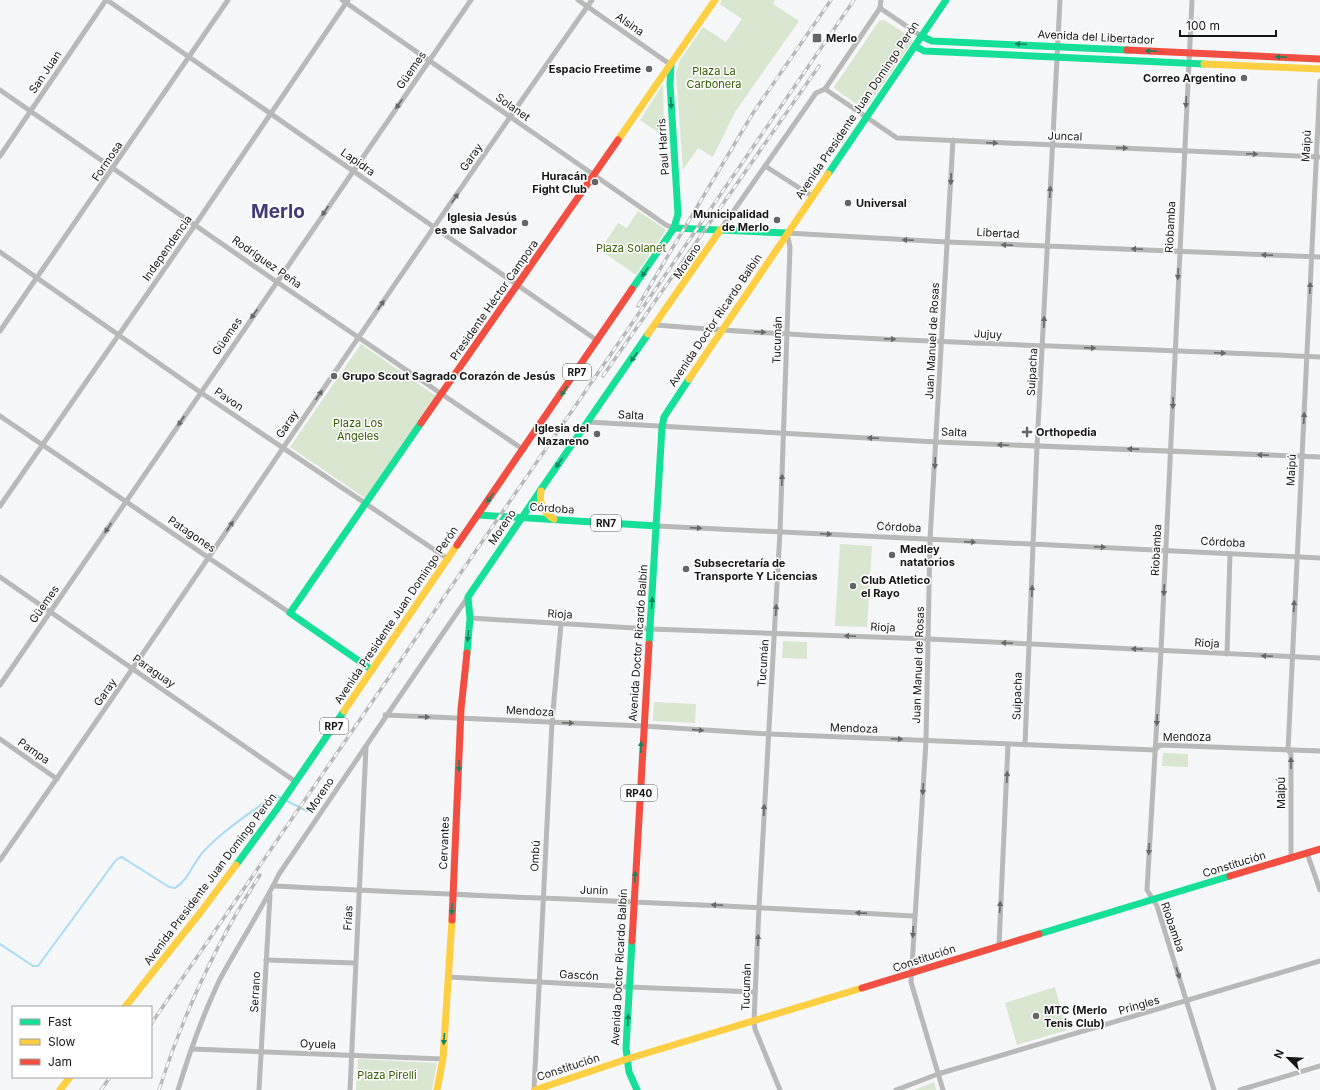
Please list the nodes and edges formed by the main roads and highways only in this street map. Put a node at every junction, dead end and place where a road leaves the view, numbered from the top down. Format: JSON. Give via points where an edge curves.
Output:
{"nodes":[{"id":1,"x":715,"y":0,"type":"edge"},
{"id":2,"x":946,"y":0,"type":"edge"},
{"id":3,"x":922,"y":36,"type":"junction"},
{"id":4,"x":915,"y":46,"type":"junction"},
{"id":5,"x":1320,"y":58,"type":"edge"},
{"id":6,"x":671,"y":64,"type":"junction"},
{"id":7,"x":1320,"y":69,"type":"edge"},
{"id":8,"x":674,"y":228,"type":"junction"},
{"id":9,"x":721,"y":229,"type":"junction"},
{"id":10,"x":787,"y":233,"type":"junction"},
{"id":11,"x":542,"y":488,"type":"junction"},
{"id":12,"x":478,"y":514,"type":"junction"},
{"id":13,"x":522,"y":518,"type":"junction"},
{"id":14,"x":554,"y":519,"type":"junction"},
{"id":15,"x":657,"y":526,"type":"junction"},
{"id":16,"x":468,"y":597,"type":"joint"},
{"id":17,"x":290,"y":613,"type":"joint"},
{"id":18,"x":372,"y":670,"type":"junction"},
{"id":19,"x":1320,"y":849,"type":"edge"},
{"id":20,"x":126,"y":1006,"type":"edge"},
{"id":21,"x":627,"y":1059,"type":"junction"},
{"id":22,"x":69,"y":1078,"type":"edge"},
{"id":23,"x":439,"y":1081,"type":"junction"},
{"id":24,"x":60,"y":1090,"type":"edge"},
{"id":25,"x":437,"y":1090,"type":"edge"},
{"id":26,"x":440,"y":1090,"type":"edge"},
{"id":27,"x":534,"y":1090,"type":"edge"},
{"id":28,"x":637,"y":1090,"type":"edge"}],
"edges":[{"from":1,"to":6,"type":"main road","name":"Presidente Héctor Campora"},
{"from":2,"to":3,"type":"main road","name":"Avenida Presidente Juan Domingo Perón"},
{"from":3,"to":4,"type":"main road","name":"Avenida Presidente Juan Domingo Perón"},
{"from":5,"to":3,"type":"main road","name":"Avenida del Libertador","one_way":true,"via":[[939,41]]},
{"from":4,"to":7,"type":"main road","name":"Avenida del Libertador","via":[[924,50]]},
{"from":4,"to":10,"type":"main road","name":"Avenida Presidente Juan Domingo Perón"},
{"from":6,"to":8,"type":"main road","name":"Paul Harris","one_way":true,"via":[[678,214]]},
{"from":6,"to":17,"type":"main road","name":"Presidente Héctor Campora"},
{"from":8,"to":9,"type":"main road","name":"Libertad"},
{"from":8,"to":12,"type":"main road","name":"Avenida Presidente Juan Domingo Perón","number":"RP7","one_way":true},
{"from":9,"to":10,"type":"main road","name":"Libertad"},
{"from":9,"to":11,"type":"main road","name":"Moreno","one_way":true},
{"from":10,"to":15,"type":"main road","name":"Avenida Doctor Ricardo Balbín","via":[[667,410],[662,427]]},
{"from":11,"to":13,"type":"main road","name":"Moreno"},
{"from":11,"to":14,"type":"main road","via":[[541,508],[546,516]]},
{"from":12,"to":13,"type":"main road","name":"Córdoba","number":"RN7"},
{"from":12,"to":18,"type":"main road","name":"Avenida Presidente Juan Domingo Perón","number":"RP7"},
{"from":13,"to":14,"type":"main road","name":"Córdoba","number":"RN7"},
{"from":13,"to":16,"type":"main road","name":"Moreno"},
{"from":14,"to":15,"type":"main road","name":"Córdoba","number":"RN7"},
{"from":21,"to":15,"type":"main road","name":"Avenida Doctor Ricardo Balbín","number":"RP40","one_way":true,"via":[[642,726]]},
{"from":16,"to":23,"type":"main road","name":"Cervantes","one_way":true,"via":[[470,618],[461,718],[449,977]]},
{"from":17,"to":18,"type":"main road","name":"Patagones"},
{"from":18,"to":20,"type":"main road","name":"Avenida Presidente Juan Domingo Perón","number":"RP7","via":[[277,809],[204,908]]},
{"from":19,"to":21,"type":"main road","name":"Constitución"},
{"from":21,"to":27,"type":"main road","name":"Constitución"},
{"from":21,"to":28,"type":"main road","name":"Avenida Doctor Ricardo Balbín","number":"RP40","via":[[629,1072]]},
{"from":22,"to":24,"type":"main road"},
{"from":23,"to":25,"type":"main road","name":"Cervantes"},
{"from":23,"to":26,"type":"main road"}]}
